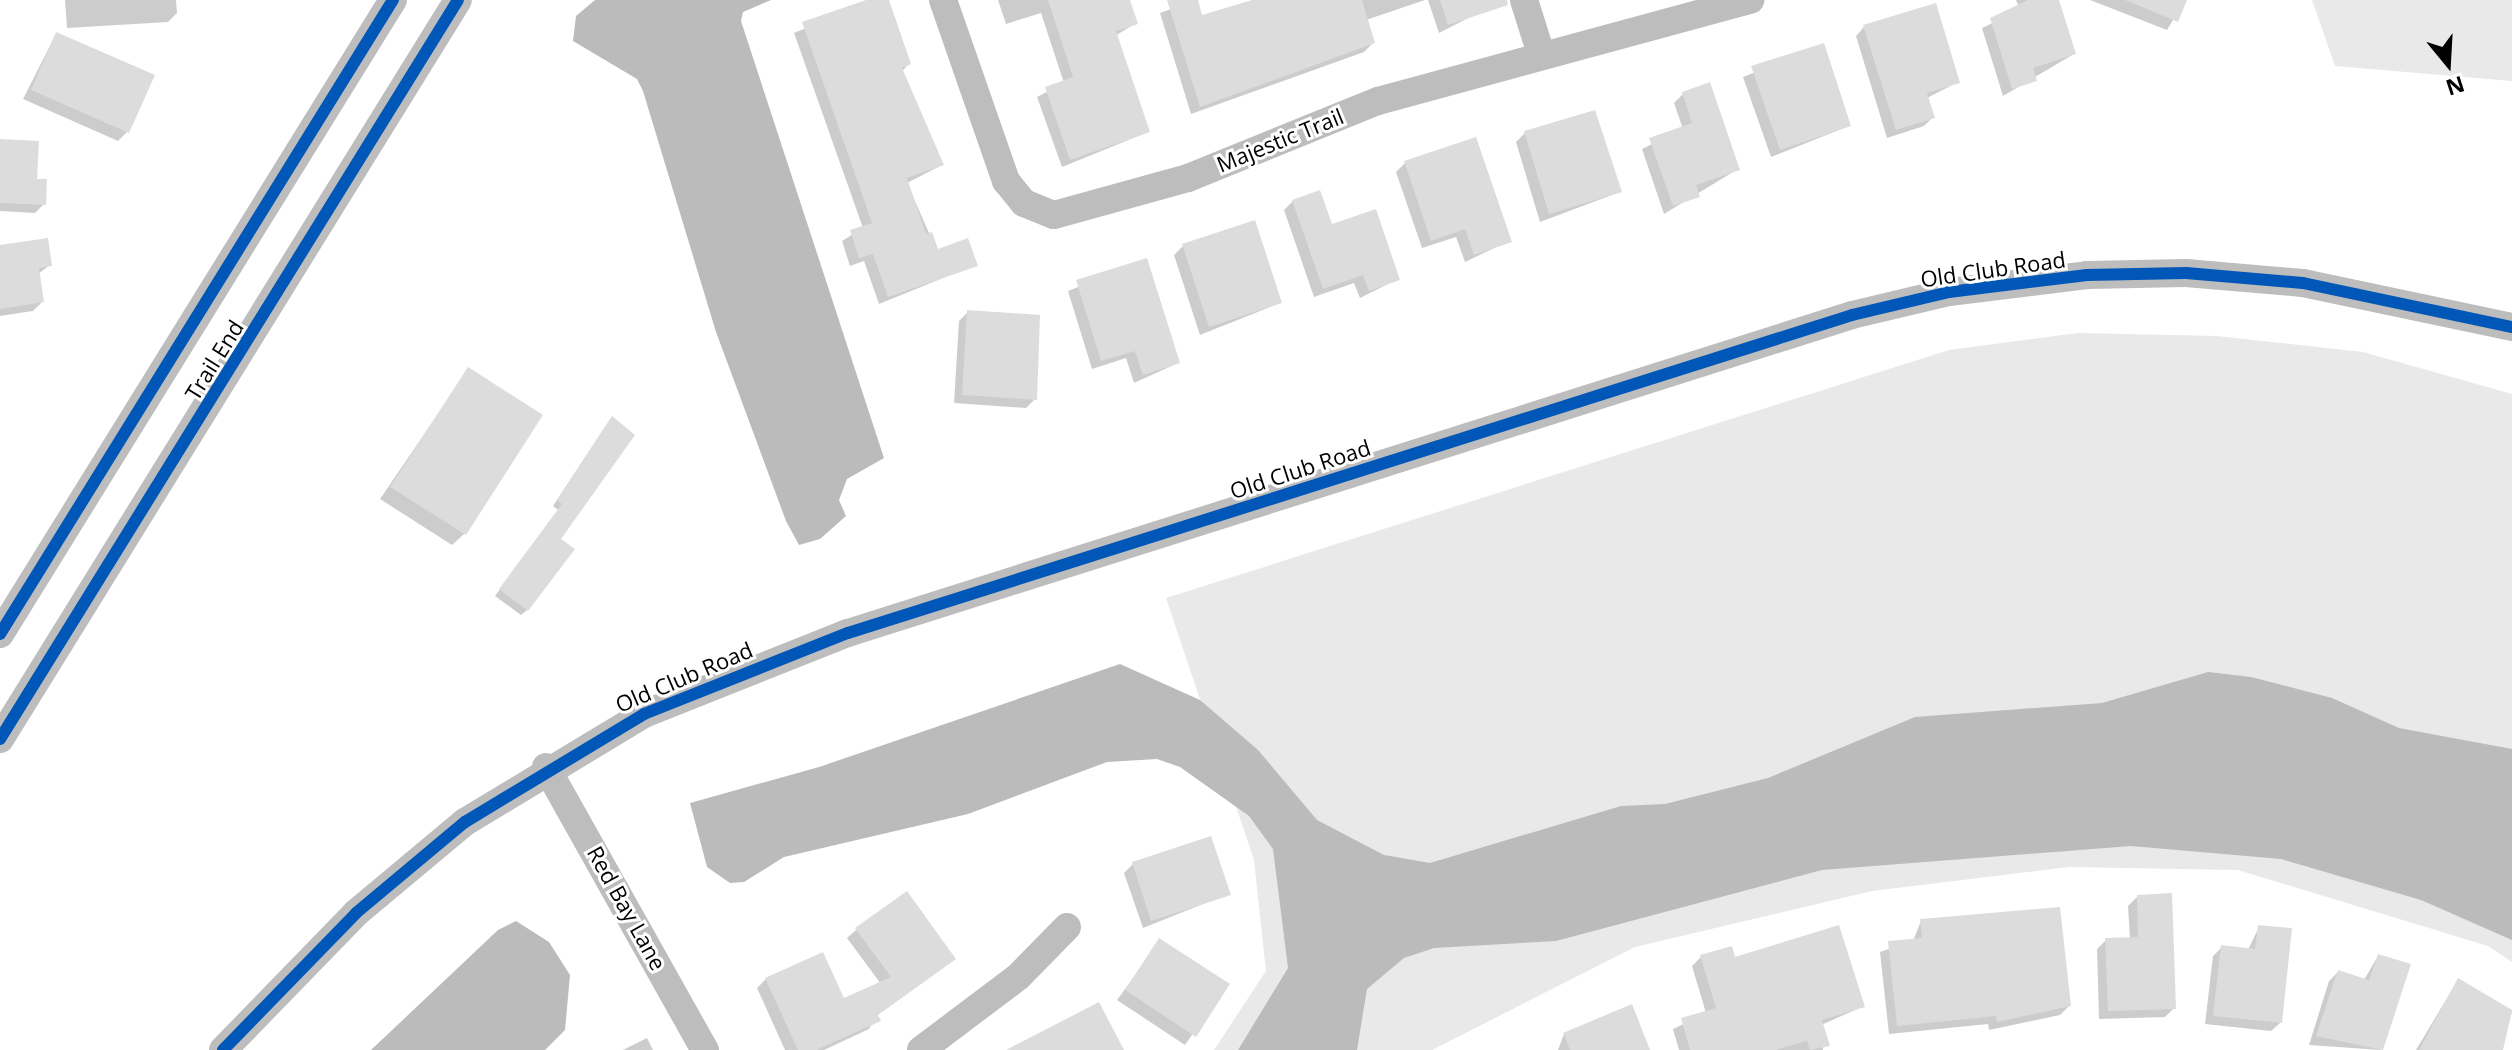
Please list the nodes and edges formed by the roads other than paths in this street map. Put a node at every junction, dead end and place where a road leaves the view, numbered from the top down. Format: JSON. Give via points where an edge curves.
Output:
{"nodes":[{"id":1,"x":393,"y":0,"type":"edge"},
{"id":2,"x":458,"y":0,"type":"edge"},
{"id":3,"x":943,"y":0,"type":"edge"},
{"id":4,"x":1524,"y":0,"type":"edge"},
{"id":5,"x":1751,"y":0,"type":"edge"},
{"id":6,"x":1541,"y":54,"type":"junction"},
{"id":7,"x":2512,"y":327,"type":"edge"},
{"id":8,"x":0,"y":634,"type":"edge"},
{"id":9,"x":0,"y":739,"type":"edge"},
{"id":10,"x":546,"y":767,"type":"junction"},
{"id":11,"x":1067,"y":927,"type":"dead end"},
{"id":12,"x":223,"y":1050,"type":"edge"},
{"id":13,"x":705,"y":1050,"type":"edge"},
{"id":14,"x":921,"y":1050,"type":"edge"}],
"edges":[{"from":1,"to":8,"type":"street","name":"Trail End"},
{"from":2,"to":9,"type":"street","name":"Trail End"},
{"from":3,"to":6,"type":"street","name":"Majestic Trail","via":[[1006,181],[1024,203],[1054,215],[1188,178],[1378,101]]},
{"from":4,"to":6,"type":"street"},
{"from":5,"to":6,"type":"street","name":"Majestic Trail"},
{"from":7,"to":10,"type":"street","name":"Old Club Road","via":[[2303,283],[2186,273],[2087,275],[1949,292],[1852,315],[848,633],[644,714]]},
{"from":10,"to":12,"type":"street","name":"Old Club Road","via":[[465,822],[356,913]]},
{"from":10,"to":13,"type":"street","name":"Red Bay Lane"},
{"from":11,"to":14,"type":"street","via":[[1018,977]]}]}
